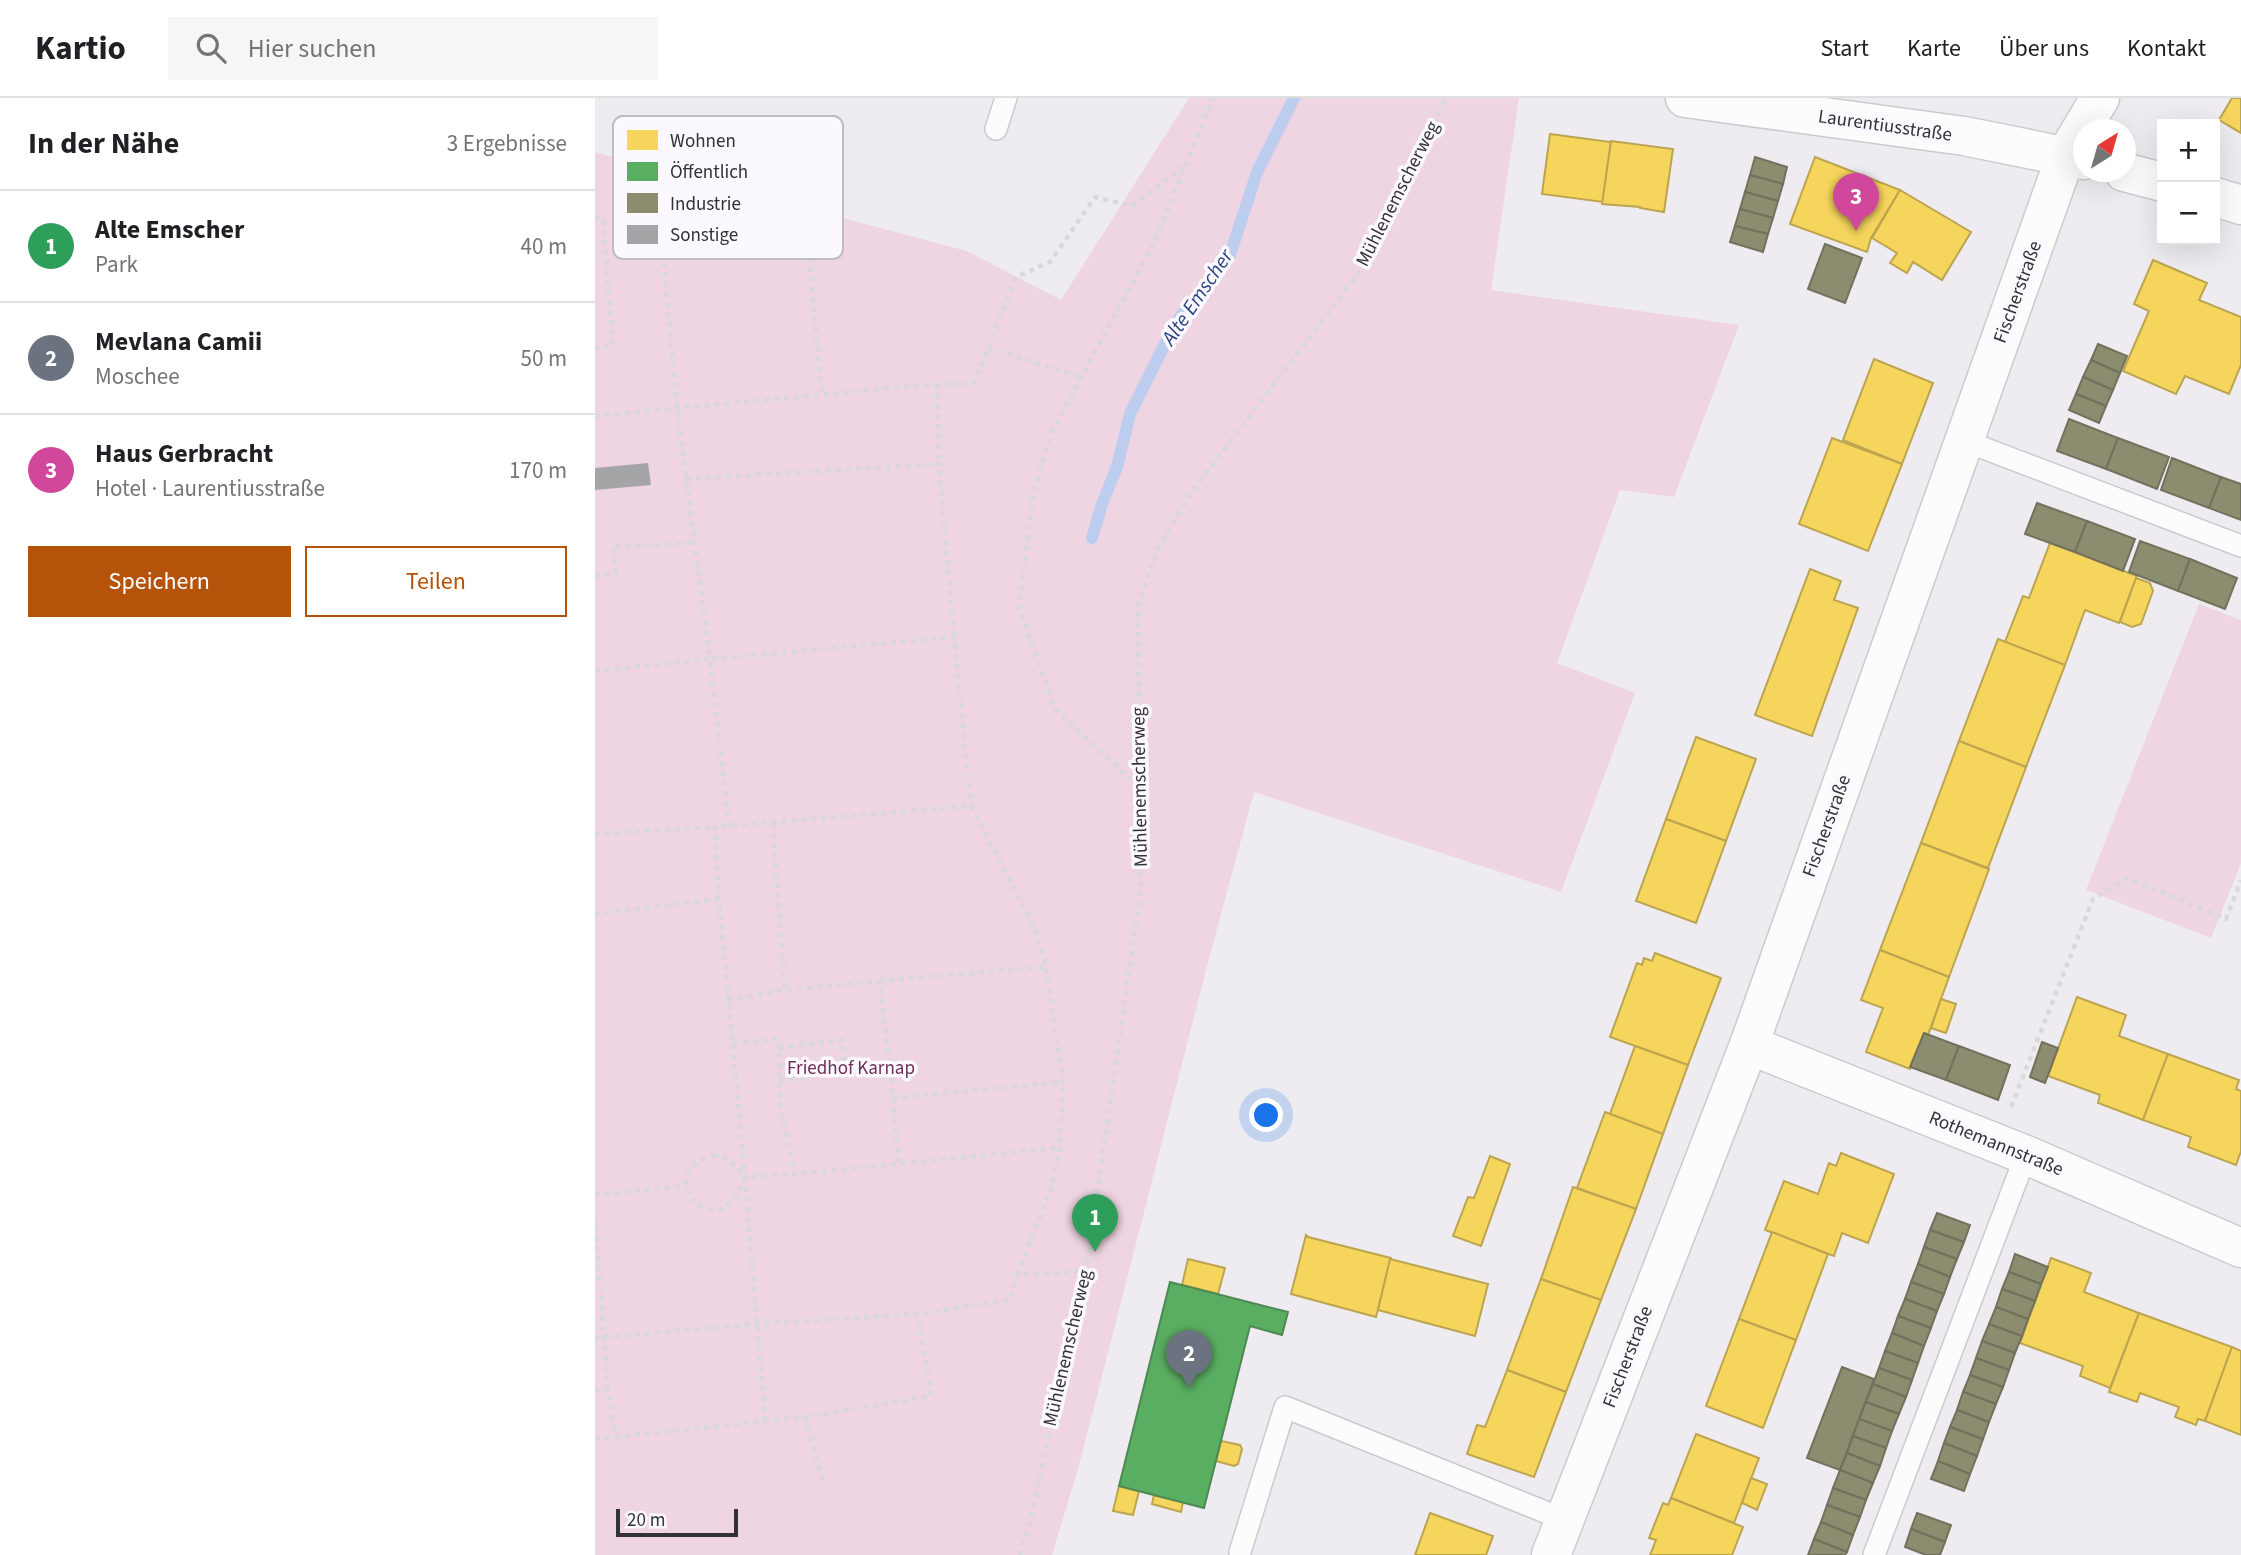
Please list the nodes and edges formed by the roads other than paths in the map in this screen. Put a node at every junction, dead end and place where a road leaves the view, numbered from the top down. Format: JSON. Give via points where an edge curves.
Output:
{"nodes":[{"id":1,"x":1006,"y":98,"type":"edge"},
{"id":2,"x":1685,"y":98,"type":"edge"},
{"id":3,"x":2100,"y":98,"type":"edge"},
{"id":4,"x":2091,"y":119,"type":"edge"},
{"id":5,"x":996,"y":129,"type":"dead end"},
{"id":6,"x":2073,"y":158,"type":"edge"},
{"id":7,"x":2073,"y":163,"type":"edge"},
{"id":8,"x":2136,"y":175,"type":"edge"},
{"id":9,"x":2159,"y":182,"type":"edge"},
{"id":10,"x":2220,"y":199,"type":"edge"},
{"id":11,"x":2241,"y":205,"type":"edge"},
{"id":12,"x":1965,"y":441,"type":"junction"},
{"id":13,"x":2241,"y":546,"type":"edge"},
{"id":14,"x":1749,"y":1045,"type":"junction"},
{"id":15,"x":2011,"y":1150,"type":"junction"},
{"id":16,"x":2241,"y":1248,"type":"edge"},
{"id":17,"x":1565,"y":1520,"type":"junction"},
{"id":18,"x":1240,"y":1552,"type":"dead end"},
{"id":19,"x":1551,"y":1555,"type":"edge"},
{"id":20,"x":1874,"y":1555,"type":"edge"}],
"edges":[{"from":1,"to":5,"type":"lane"},
{"from":2,"to":6,"type":"street","name":"Laurentiusstraße","via":[[1963,136]]},
{"from":3,"to":4,"type":"street","name":"Fischerstraße"},
{"from":7,"to":12,"type":"street","name":"Fischerstraße"},
{"from":8,"to":9,"type":"street"},
{"from":10,"to":11,"type":"street"},
{"from":12,"to":13,"type":"lane"},
{"from":12,"to":14,"type":"street","name":"Fischerstraße"},
{"from":14,"to":15,"type":"street","name":"Rothemannstraße"},
{"from":14,"to":17,"type":"street","name":"Fischerstraße"},
{"from":15,"to":16,"type":"street","name":"Rothemannstraße"},
{"from":15,"to":20,"type":"lane"},
{"from":17,"to":18,"type":"lane","via":[[1285,1407]]},
{"from":17,"to":19,"type":"street","name":"Fischerstraße"}]}
